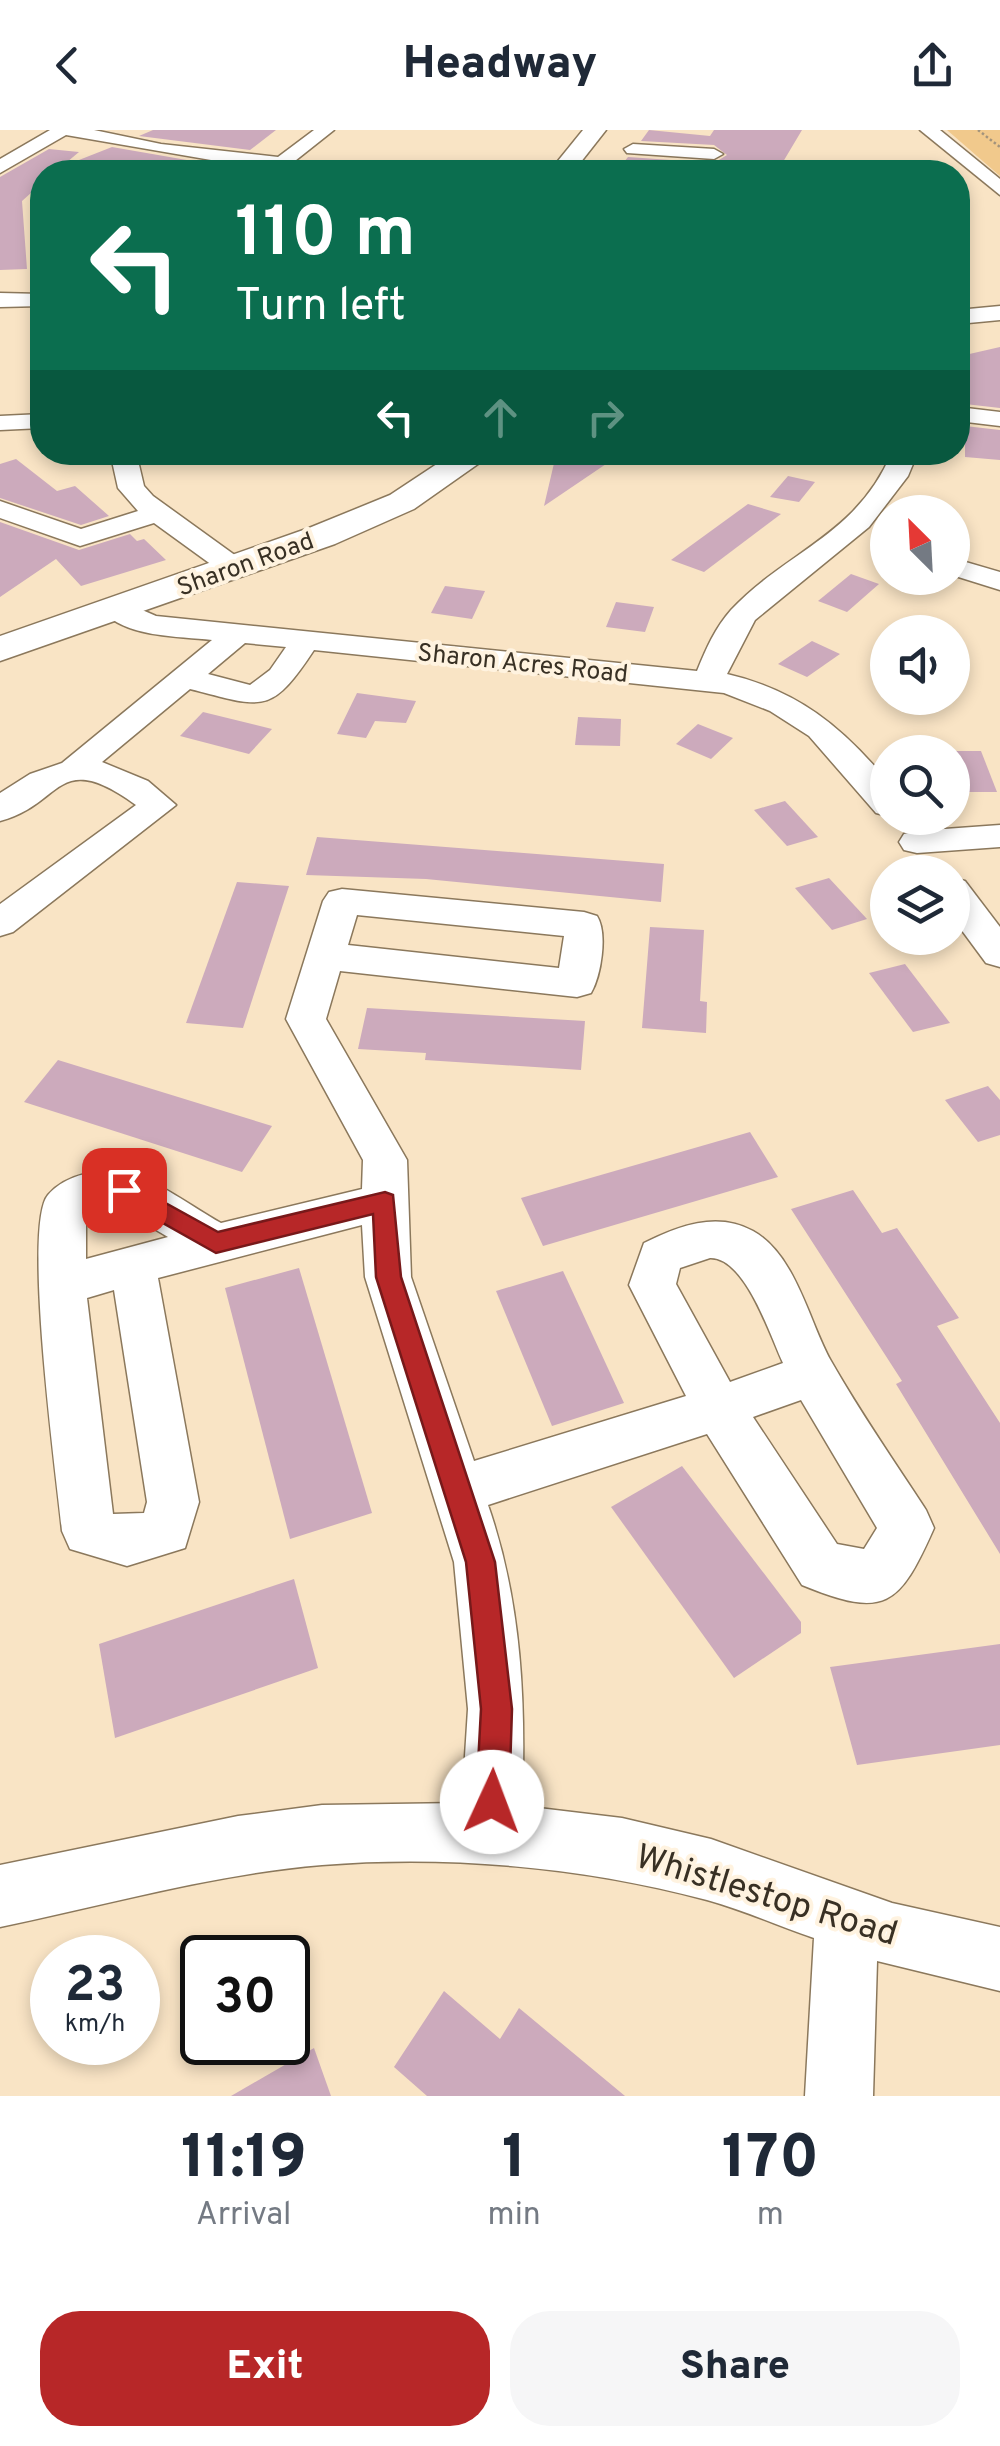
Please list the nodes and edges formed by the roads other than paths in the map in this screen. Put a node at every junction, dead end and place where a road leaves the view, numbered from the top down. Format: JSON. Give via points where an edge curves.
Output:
{"nodes":[{"id":1,"x":65,"y":130,"type":"edge"},
{"id":2,"x":326,"y":130,"type":"edge"},
{"id":3,"x":595,"y":130,"type":"edge"},
{"id":4,"x":699,"y":130,"type":"edge"},
{"id":5,"x":929,"y":130,"type":"edge"},
{"id":6,"x":633,"y":150,"type":"dead end"},
{"id":7,"x":225,"y":160,"type":"edge"},
{"id":8,"x":287,"y":160,"type":"edge"},
{"id":9,"x":571,"y":160,"type":"edge"},
{"id":10,"x":697,"y":160,"type":"edge"},
{"id":11,"x":714,"y":160,"type":"edge"},
{"id":12,"x":965,"y":160,"type":"edge"},
{"id":13,"x":970,"y":164,"type":"edge"},
{"id":14,"x":0,"y":168,"type":"edge"},
{"id":15,"x":1000,"y":189,"type":"edge"},
{"id":16,"x":0,"y":300,"type":"edge"},
{"id":17,"x":30,"y":300,"type":"edge"},
{"id":18,"x":1000,"y":313,"type":"edge"},
{"id":19,"x":970,"y":316,"type":"edge"},
{"id":20,"x":970,"y":415,"type":"edge"},
{"id":21,"x":1000,"y":418,"type":"edge"},
{"id":22,"x":30,"y":422,"type":"edge"},
{"id":23,"x":0,"y":423,"type":"edge"},
{"id":24,"x":127,"y":465,"type":"edge"},
{"id":25,"x":458,"y":465,"type":"edge"},
{"id":26,"x":899,"y":465,"type":"edge"},
{"id":27,"x":0,"y":509,"type":"edge"},
{"id":28,"x":158,"y":513,"type":"junction"},
{"id":29,"x":233,"y":567,"type":"junction"},
{"id":30,"x":970,"y":572,"type":"edge"},
{"id":31,"x":1000,"y":581,"type":"edge"},
{"id":32,"x":116,"y":609,"type":"junction"},
{"id":33,"x":239,"y":633,"type":"junction"},
{"id":34,"x":306,"y":640,"type":"junction"},
{"id":35,"x":0,"y":649,"type":"edge"},
{"id":36,"x":184,"y":678,"type":"junction"},
{"id":37,"x":708,"y":681,"type":"junction"},
{"id":38,"x":75,"y":768,"type":"junction"},
{"id":39,"x":870,"y":784,"type":"edge"},
{"id":40,"x":0,"y":810,"type":"edge"},
{"id":41,"x":970,"y":834,"type":"edge"},
{"id":42,"x":911,"y":835,"type":"edge"},
{"id":43,"x":1000,"y":836,"type":"edge"},
{"id":44,"x":927,"y":855,"type":"edge"},
{"id":45,"x":970,"y":914,"type":"edge"},
{"id":46,"x":0,"y":923,"type":"edge"},
{"id":47,"x":1000,"y":954,"type":"edge"},
{"id":48,"x":326,"y":956,"type":"junction"},
{"id":49,"x":385,"y":1181,"type":"junction"},
{"id":50,"x":216,"y":1243,"type":"junction"},
{"id":51,"x":133,"y":1266,"type":"junction"},
{"id":52,"x":62,"y":1286,"type":"junction"},
{"id":53,"x":812,"y":1374,"type":"junction"},
{"id":54,"x":718,"y":1408,"type":"junction"},
{"id":55,"x":460,"y":1490,"type":"junction"},
{"id":56,"x":491,"y":1832,"type":"junction"},
{"id":57,"x":0,"y":1896,"type":"edge"},
{"id":58,"x":847,"y":1920,"type":"junction"},
{"id":59,"x":1000,"y":1959,"type":"edge"},
{"id":60,"x":839,"y":2096,"type":"edge"}],
"edges":[{"from":1,"to":7,"type":"street"},
{"from":1,"to":14,"type":"street"},
{"from":2,"to":8,"type":"street"},
{"from":3,"to":9,"type":"main road"},
{"from":4,"to":11,"type":"street"},
{"from":5,"to":12,"type":"street"},
{"from":6,"to":10,"type":"street"},
{"from":13,"to":15,"type":"street"},
{"from":16,"to":17,"type":"street"},
{"from":18,"to":19,"type":"street"},
{"from":20,"to":21,"type":"street"},
{"from":22,"to":23,"type":"street"},
{"from":24,"to":28,"type":"street","via":[[131,488]]},
{"from":25,"to":29,"type":"main road","name":"Sharon Road","via":[[386,510]]},
{"from":26,"to":37,"type":"street","via":[[860,535],[744,614]]},
{"from":27,"to":28,"type":"street","via":[[80,538]]},
{"from":28,"to":29,"type":"street"},
{"from":29,"to":32,"type":"main road","name":"Sharon Road"},
{"from":30,"to":31,"type":"street"},
{"from":32,"to":33,"type":"street","name":"Sharon Acres Road","via":[[150,624]]},
{"from":32,"to":35,"type":"main road","name":"Sharon Road"},
{"from":33,"to":34,"type":"street","name":"Sharon Acres Road"},
{"from":33,"to":36,"type":"street"},
{"from":34,"to":36,"type":"street","via":[[281,676],[256,696]]},
{"from":34,"to":37,"type":"street","name":"Sharon Acres Road"},
{"from":36,"to":38,"type":"street"},
{"from":37,"to":39,"type":"street","name":"Sharon Acres Road","via":[[765,696],[817,723]]},
{"from":38,"to":40,"type":"street","via":[[30,787]]},
{"from":38,"to":46,"type":"street","via":[[143,792],[159,805]]},
{"from":41,"to":43,"type":"street"},
{"from":42,"to":44,"type":"street"},
{"from":45,"to":47,"type":"street"},
{"from":48,"to":48,"type":"street","via":[[342,901],[584,925],[577,983]]},
{"from":48,"to":49,"type":"street","via":[[306,1019]]},
{"from":49,"to":50,"type":"street"},
{"from":49,"to":55,"type":"street","via":[[388,1277]]},
{"from":50,"to":51,"type":"street"},
{"from":50,"to":52,"type":"street","via":[[124,1190],[91,1189],[64,1207]]},
{"from":51,"to":52,"type":"street"},
{"from":51,"to":52,"type":"street","via":[[173,1502],[166,1530],[138,1541],[116,1544],[89,1531]]},
{"from":53,"to":54,"type":"street"},
{"from":53,"to":54,"type":"street","via":[[755,1257],[729,1240],[688,1243],[660,1256],[652,1286]]},
{"from":53,"to":54,"type":"street","via":[[907,1528],[877,1578],[821,1567]]},
{"from":54,"to":55,"type":"street"},
{"from":55,"to":56,"type":"street","via":[[492,1632],[497,1709]]},
{"from":56,"to":57,"type":"street","name":"Whistlestop Road","via":[[322,1835]]},
{"from":56,"to":58,"type":"street","name":"Whistlestop Road","via":[[622,1849],[712,1870]]},
{"from":58,"to":59,"type":"street","name":"Whistlestop Road"},
{"from":58,"to":60,"type":"street"}]}
